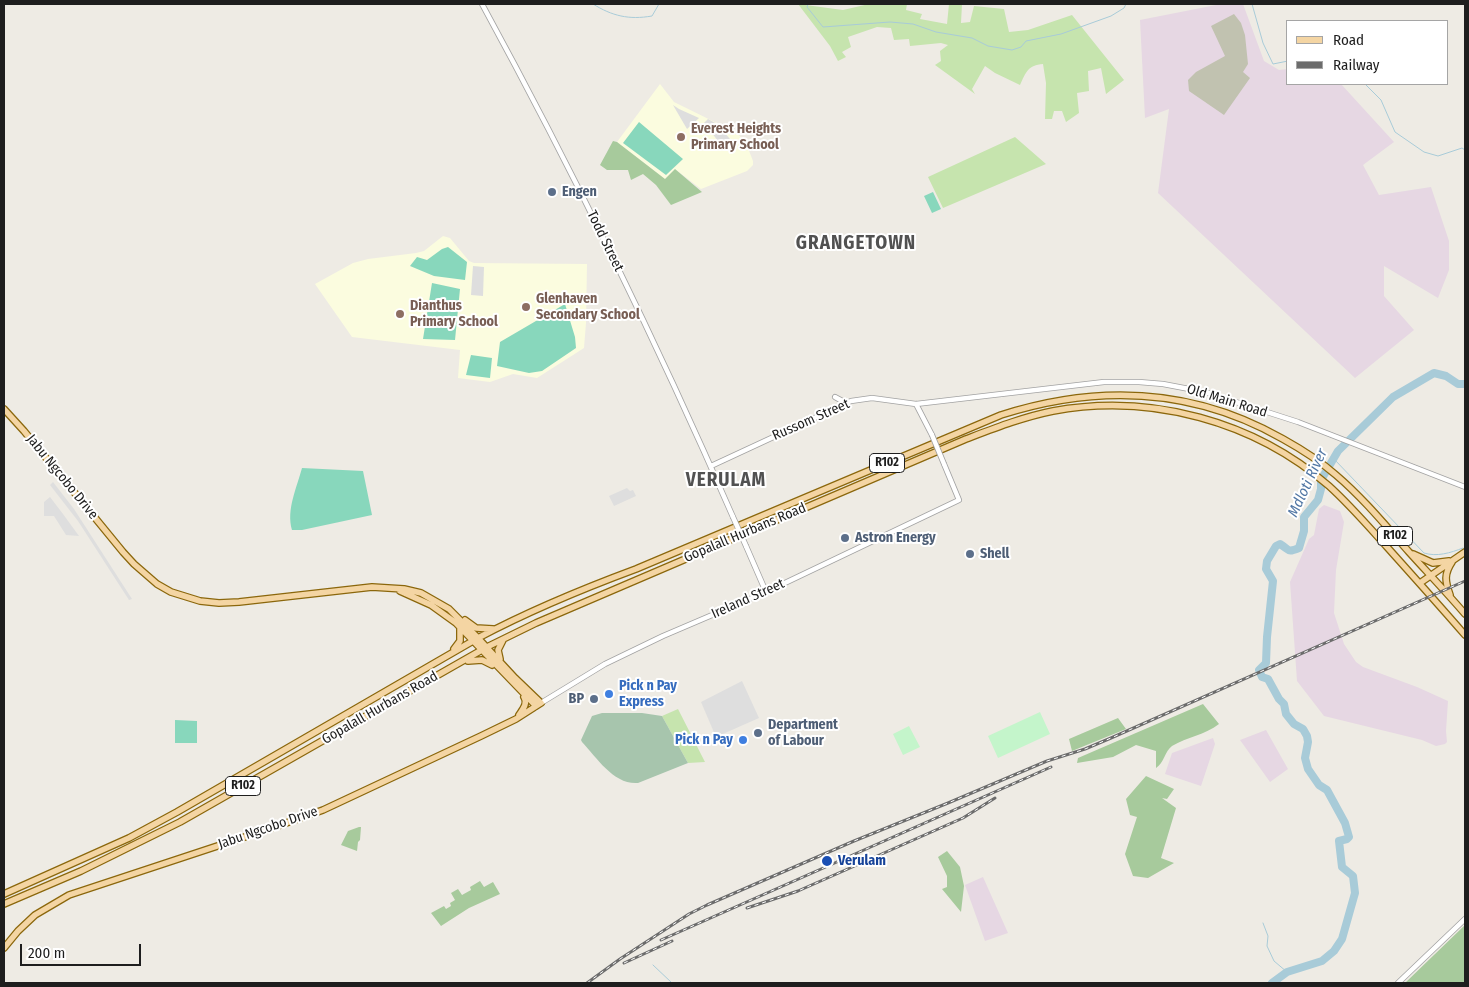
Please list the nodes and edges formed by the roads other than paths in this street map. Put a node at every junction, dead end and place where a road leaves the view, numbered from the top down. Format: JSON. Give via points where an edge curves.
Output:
{"nodes":[{"id":1,"x":482,"y":4,"type":"edge"},
{"id":2,"x":835,"y":397,"type":"dead end"},
{"id":3,"x":846,"y":403,"type":"junction"},
{"id":4,"x":916,"y":404,"type":"junction"},
{"id":5,"x":4,"y":409,"type":"edge"},
{"id":6,"x":711,"y":466,"type":"junction"},
{"id":7,"x":1465,"y":487,"type":"edge"},
{"id":8,"x":1409,"y":552,"type":"junction"},
{"id":9,"x":1465,"y":552,"type":"edge"},
{"id":10,"x":1453,"y":560,"type":"junction"},
{"id":11,"x":1430,"y":575,"type":"junction"},
{"id":12,"x":1420,"y":583,"type":"junction"},
{"id":13,"x":398,"y":590,"type":"junction"},
{"id":14,"x":766,"y":592,"type":"junction"},
{"id":15,"x":1451,"y":598,"type":"junction"},
{"id":16,"x":449,"y":609,"type":"junction"},
{"id":17,"x":1465,"y":614,"type":"edge"},
{"id":18,"x":460,"y":626,"type":"junction"},
{"id":19,"x":496,"y":629,"type":"junction"},
{"id":20,"x":1465,"y":634,"type":"edge"},
{"id":21,"x":504,"y":638,"type":"junction"},
{"id":22,"x":475,"y":639,"type":"junction"},
{"id":23,"x":484,"y":649,"type":"junction"},
{"id":24,"x":452,"y":653,"type":"junction"},
{"id":25,"x":445,"y":671,"type":"junction"},
{"id":26,"x":506,"y":672,"type":"junction"},
{"id":27,"x":520,"y":690,"type":"junction"},
{"id":28,"x":538,"y":704,"type":"junction"},
{"id":29,"x":516,"y":718,"type":"junction"},
{"id":30,"x":4,"y":894,"type":"edge"},
{"id":31,"x":4,"y":904,"type":"edge"},
{"id":32,"x":1465,"y":919,"type":"edge"},
{"id":33,"x":4,"y":948,"type":"edge"},
{"id":34,"x":1398,"y":983,"type":"edge"}],
"edges":[{"from":1,"to":6,"type":"street","name":"Todd Street","via":[[574,178]]},
{"from":2,"to":3,"type":"street"},
{"from":3,"to":4,"type":"street","name":"Russom Street","via":[[872,398]]},
{"from":3,"to":6,"type":"street","name":"Russom Street"},
{"from":4,"to":7,"type":"street","name":"Old Main Road","via":[[1104,382],[1180,387],[1205,392],[1318,430]]},
{"from":4,"to":14,"type":"street","name":"Ireland Street","bridge":true,"via":[[959,500]]},
{"from":5,"to":13,"type":"main road","name":"Jabu Ngcobo Drive","via":[[134,564],[171,592],[219,603],[372,587]]},
{"from":6,"to":14,"type":"street","name":"Todd Street","bridge":true},
{"from":8,"to":10,"type":"main road","via":[[1433,563]]},
{"from":8,"to":11,"type":"main road","name":"Gopalall Hurbans Road","number":"R102"},
{"from":8,"to":19,"type":"main road","name":"Gopalall Hurbans Road","number":"R102","via":[[1336,475],[1270,431],[1208,406],[1149,396],[1107,394],[1066,398],[1001,415],[562,598]]},
{"from":9,"to":10,"type":"main road"},
{"from":10,"to":11,"type":"main road"},
{"from":10,"to":15,"type":"main road","via":[[1445,576]]},
{"from":11,"to":12,"type":"main road"},
{"from":11,"to":15,"type":"main road","name":"Gopalall Hurbans Road","number":"R102"},
{"from":12,"to":20,"type":"main road","name":"Gopalall Hurbans Road","number":"R102"},
{"from":12,"to":21,"type":"main road","name":"Gopalall Hurbans Road","number":"R102","via":[[1328,485],[1261,440],[1205,418],[1174,411],[1105,405],[1071,408],[1002,425]]},
{"from":13,"to":16,"type":"main road","name":"Jabu Ngcobo Drive","via":[[421,593]]},
{"from":13,"to":18,"type":"main road","name":"Jabu Ngcobo Drive","via":[[431,605]]},
{"from":14,"to":28,"type":"street","name":"Ireland Street","via":[[605,664]]},
{"from":15,"to":17,"type":"main road","name":"Gopalall Hurbans Road","number":"R102"},
{"from":16,"to":19,"type":"main road","via":[[476,628]]},
{"from":16,"to":22,"type":"main road","name":"Jabu Ngcobo Drive"},
{"from":18,"to":22,"type":"main road","name":"Jabu Ngcobo Drive"},
{"from":18,"to":24,"type":"main road","via":[[460,641]]},
{"from":19,"to":22,"type":"main road","name":"Gopalall Hurbans Road","number":"R102"},
{"from":21,"to":23,"type":"main road","name":"Gopalall Hurbans Road","number":"R102"},
{"from":21,"to":26,"type":"main road","via":[[498,654]]},
{"from":22,"to":23,"type":"main road","name":"Jabu Ngcobo Drive"},
{"from":22,"to":24,"type":"main road","name":"Gopalall Hurbans Road","number":"R102"},
{"from":23,"to":25,"type":"main road","name":"Gopalall Hurbans Road","number":"R102"},
{"from":23,"to":26,"type":"main road","name":"Jabu Ngcobo Drive"},
{"from":24,"to":30,"type":"main road","name":"Gopalall Hurbans Road","number":"R102","via":[[129,838]]},
{"from":25,"to":26,"type":"main road","via":[[470,660],[482,660]]},
{"from":25,"to":31,"type":"main road","name":"Gopalall Hurbans Road","number":"R102","via":[[180,822],[81,871]]},
{"from":26,"to":27,"type":"main road","name":"Jabu Ngcobo Drive"},
{"from":26,"to":28,"type":"main road","name":"Jabu Ngcobo Drive"},
{"from":27,"to":28,"type":"main road","name":"Jabu Ngcobo Drive"},
{"from":27,"to":29,"type":"main road","via":[[526,702]]},
{"from":28,"to":29,"type":"main road","name":"Jabu Ngcobo Drive"},
{"from":29,"to":33,"type":"main road","name":"Jabu Ngcobo Drive","via":[[313,814],[69,896],[35,915]]},
{"from":32,"to":34,"type":"street"}]}
